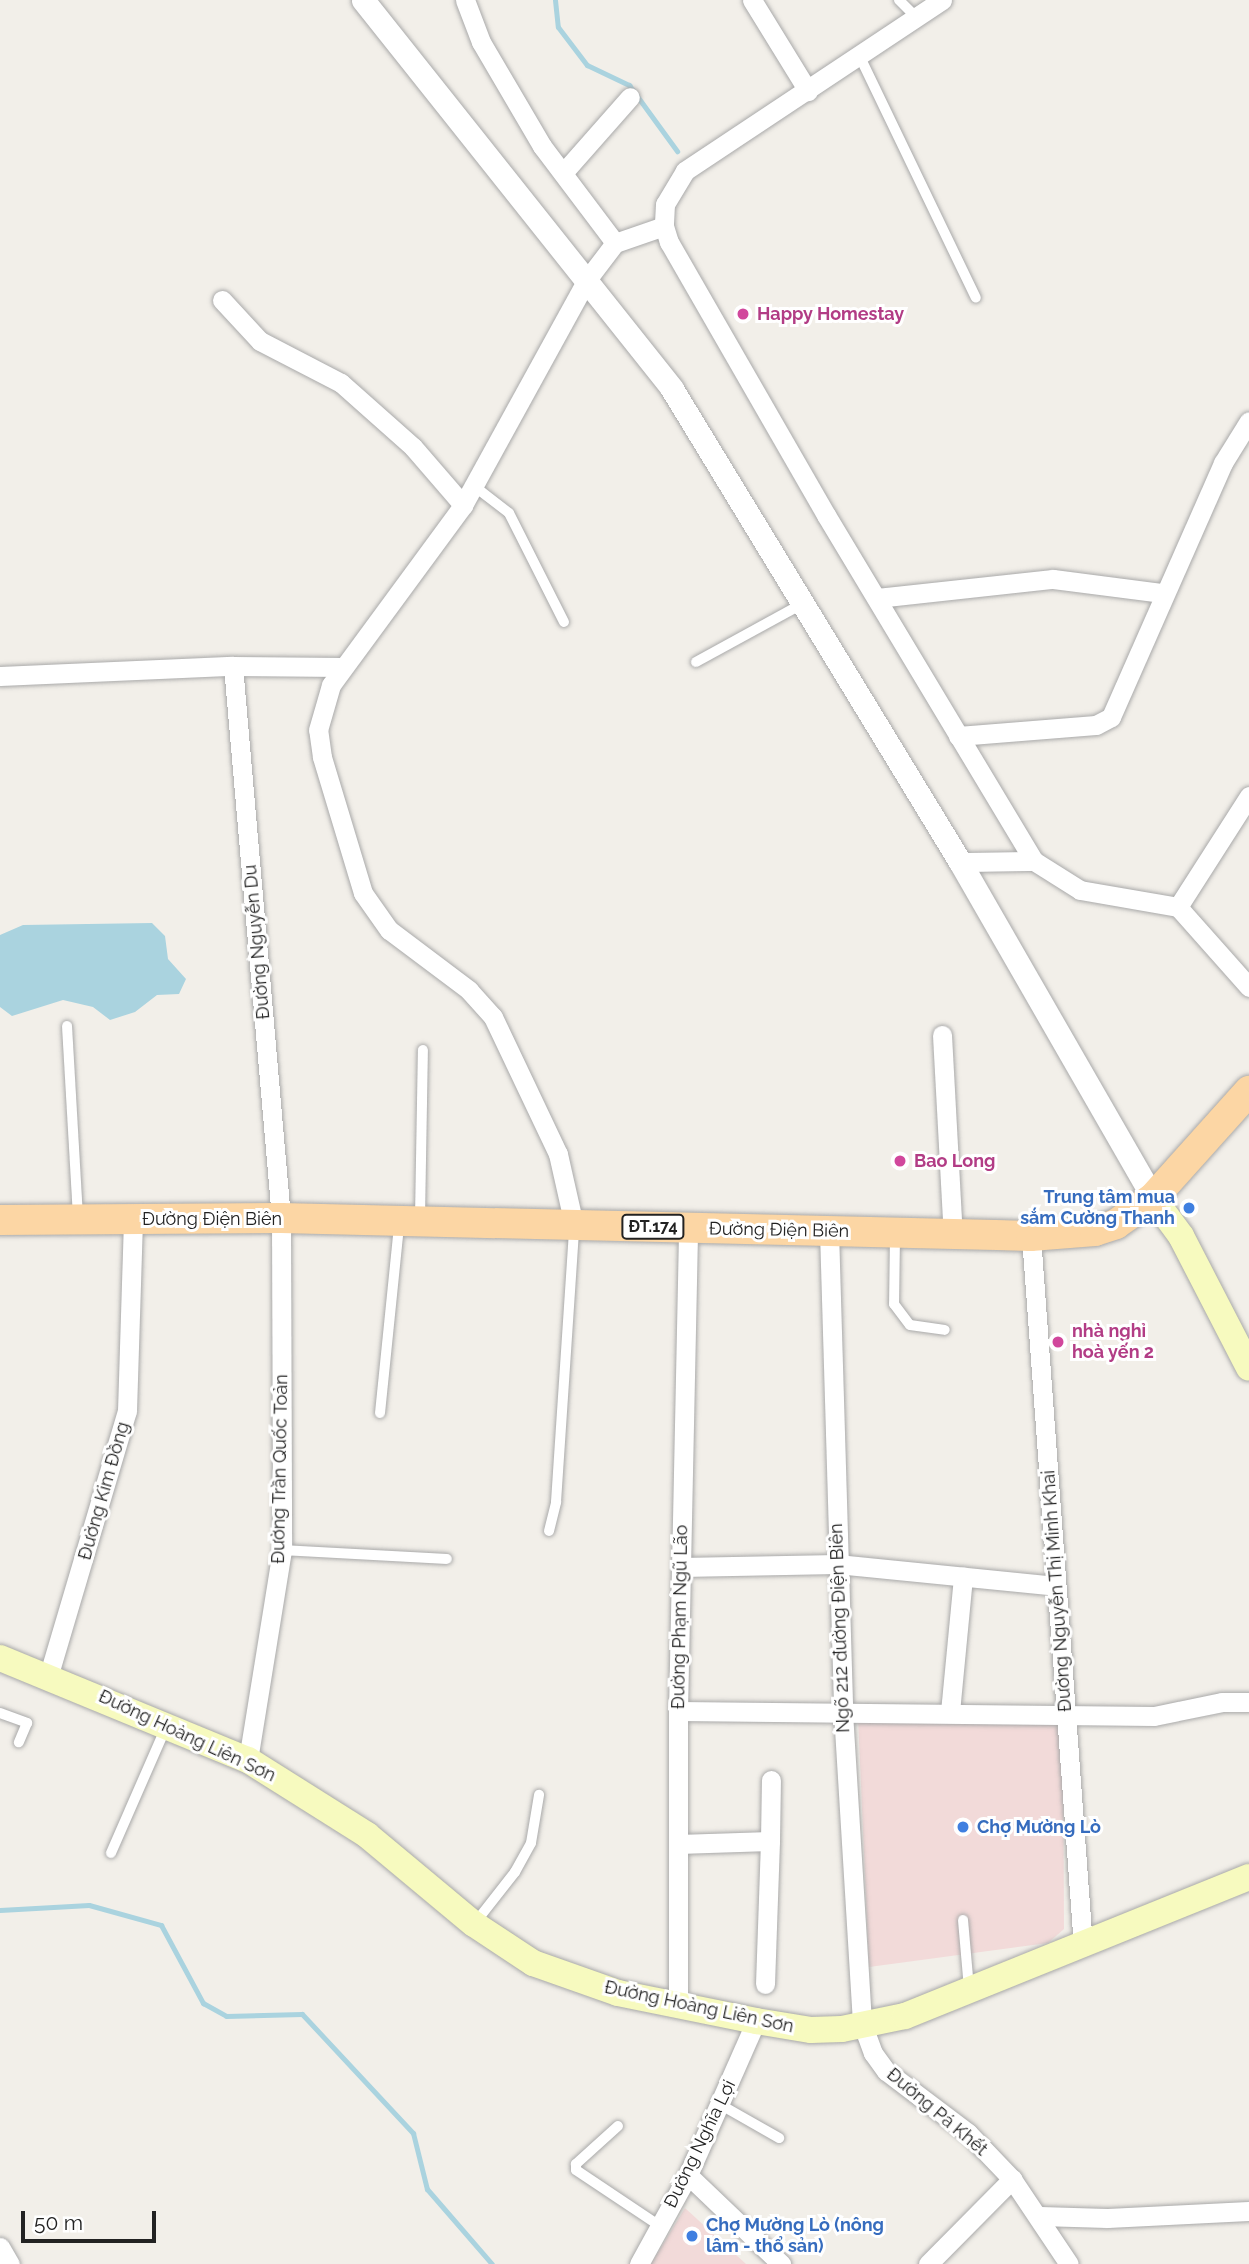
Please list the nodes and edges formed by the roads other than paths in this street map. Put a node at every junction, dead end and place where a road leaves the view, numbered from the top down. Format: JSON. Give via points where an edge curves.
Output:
{"nodes":[{"id":1,"x":363,"y":0,"type":"edge"},
{"id":2,"x":465,"y":0,"type":"edge"},
{"id":3,"x":752,"y":0,"type":"edge"},
{"id":4,"x":899,"y":0,"type":"edge"},
{"id":5,"x":942,"y":0,"type":"edge"},
{"id":6,"x":917,"y":18,"type":"junction"},
{"id":7,"x":860,"y":57,"type":"junction"},
{"id":8,"x":808,"y":91,"type":"junction"},
{"id":9,"x":630,"y":97,"type":"dead end"},
{"id":10,"x":562,"y":173,"type":"junction"},
{"id":11,"x":664,"y":226,"type":"junction"},
{"id":12,"x":615,"y":243,"type":"junction"},
{"id":13,"x":586,"y":281,"type":"junction"},
{"id":14,"x":976,"y":298,"type":"dead end"},
{"id":15,"x":222,"y":300,"type":"dead end"},
{"id":16,"x":1249,"y":421,"type":"edge"},
{"id":17,"x":474,"y":486,"type":"junction"},
{"id":18,"x":463,"y":505,"type":"junction"},
{"id":19,"x":1163,"y":593,"type":"junction"},
{"id":20,"x":877,"y":598,"type":"junction"},
{"id":21,"x":803,"y":603,"type":"junction"},
{"id":22,"x":564,"y":622,"type":"dead end"},
{"id":23,"x":696,"y":662,"type":"dead end"},
{"id":24,"x":233,"y":666,"type":"junction"},
{"id":25,"x":342,"y":667,"type":"junction"},
{"id":26,"x":0,"y":676,"type":"edge"},
{"id":27,"x":958,"y":736,"type":"junction"},
{"id":28,"x":1249,"y":796,"type":"edge"},
{"id":29,"x":1034,"y":861,"type":"junction"},
{"id":30,"x":960,"y":862,"type":"junction"},
{"id":31,"x":1178,"y":907,"type":"junction"},
{"id":32,"x":1249,"y":987,"type":"edge"},
{"id":33,"x":67,"y":1026,"type":"dead end"},
{"id":34,"x":942,"y":1035,"type":"dead end"},
{"id":35,"x":423,"y":1050,"type":"dead end"},
{"id":36,"x":1249,"y":1091,"type":"edge"},
{"id":37,"x":1153,"y":1198,"type":"junction"},
{"id":38,"x":281,"y":1218,"type":"junction"},
{"id":39,"x":133,"y":1219,"type":"junction"},
{"id":40,"x":0,"y":1220,"type":"edge"},
{"id":41,"x":78,"y":1220,"type":"junction"},
{"id":42,"x":410,"y":1221,"type":"junction"},
{"id":43,"x":574,"y":1225,"type":"junction"},
{"id":44,"x":688,"y":1228,"type":"junction"},
{"id":45,"x":829,"y":1231,"type":"junction"},
{"id":46,"x":895,"y":1231,"type":"junction"},
{"id":47,"x":953,"y":1235,"type":"junction"},
{"id":48,"x":1031,"y":1236,"type":"junction"},
{"id":49,"x":945,"y":1330,"type":"dead end"},
{"id":50,"x":1249,"y":1368,"type":"edge"},
{"id":51,"x":380,"y":1413,"type":"dead end"},
{"id":52,"x":549,"y":1531,"type":"dead end"},
{"id":53,"x":282,"y":1550,"type":"junction"},
{"id":54,"x":447,"y":1559,"type":"dead end"},
{"id":55,"x":837,"y":1564,"type":"junction"},
{"id":56,"x":681,"y":1567,"type":"junction"},
{"id":57,"x":963,"y":1577,"type":"junction"},
{"id":58,"x":1056,"y":1586,"type":"junction"},
{"id":59,"x":0,"y":1658,"type":"edge"},
{"id":60,"x":49,"y":1674,"type":"junction"},
{"id":61,"x":1249,"y":1702,"type":"edge"},
{"id":62,"x":678,"y":1712,"type":"junction"},
{"id":63,"x":843,"y":1712,"type":"junction"},
{"id":64,"x":950,"y":1712,"type":"junction"},
{"id":65,"x":1066,"y":1712,"type":"junction"},
{"id":66,"x":0,"y":1713,"type":"edge"},
{"id":67,"x":166,"y":1727,"type":"junction"},
{"id":68,"x":19,"y":1742,"type":"dead end"},
{"id":69,"x":248,"y":1760,"type":"junction"},
{"id":70,"x":771,"y":1780,"type":"dead end"},
{"id":71,"x":538,"y":1795,"type":"dead end"},
{"id":72,"x":769,"y":1841,"type":"junction"},
{"id":73,"x":678,"y":1844,"type":"junction"},
{"id":74,"x":111,"y":1853,"type":"dead end"},
{"id":75,"x":1249,"y":1877,"type":"edge"},
{"id":76,"x":963,"y":1920,"type":"dead end"},
{"id":77,"x":474,"y":1924,"type":"junction"},
{"id":78,"x":1083,"y":1945,"type":"junction"},
{"id":79,"x":765,"y":1984,"type":"dead end"},
{"id":80,"x":969,"y":1993,"type":"junction"},
{"id":81,"x":678,"y":2006,"type":"junction"},
{"id":82,"x":756,"y":2021,"type":"junction"},
{"id":83,"x":862,"y":2024,"type":"junction"},
{"id":84,"x":721,"y":2105,"type":"junction"},
{"id":85,"x":618,"y":2126,"type":"dead end"},
{"id":86,"x":779,"y":2138,"type":"dead end"},
{"id":87,"x":688,"y":2175,"type":"junction"},
{"id":88,"x":1012,"y":2179,"type":"junction"},
{"id":89,"x":1249,"y":2211,"type":"edge"},
{"id":90,"x":1040,"y":2216,"type":"junction"},
{"id":91,"x":660,"y":2226,"type":"junction"},
{"id":92,"x":0,"y":2246,"type":"edge"},
{"id":93,"x":10,"y":2264,"type":"edge"},
{"id":94,"x":639,"y":2264,"type":"edge"},
{"id":95,"x":781,"y":2264,"type":"edge"},
{"id":96,"x":928,"y":2264,"type":"edge"},
{"id":97,"x":1069,"y":2264,"type":"edge"}],
"edges":[{"from":1,"to":13,"type":"street"},
{"from":2,"to":10,"type":"street","via":[[481,42]]},
{"from":3,"to":8,"type":"street"},
{"from":4,"to":6,"type":"lane"},
{"from":5,"to":6,"type":"street"},
{"from":6,"to":7,"type":"street"},
{"from":7,"to":8,"type":"street"},
{"from":7,"to":14,"type":"lane"},
{"from":8,"to":11,"type":"street","via":[[685,171],[665,204]]},
{"from":9,"to":10,"type":"street"},
{"from":10,"to":12,"type":"street"},
{"from":11,"to":12,"type":"street"},
{"from":11,"to":20,"type":"street","via":[[669,242]]},
{"from":12,"to":13,"type":"street"},
{"from":13,"to":17,"type":"street"},
{"from":13,"to":21,"type":"street","via":[[672,389]]},
{"from":15,"to":18,"type":"street","via":[[260,341],[341,383],[413,447]]},
{"from":16,"to":19,"type":"street","via":[[1223,463]]},
{"from":17,"to":18,"type":"street"},
{"from":17,"to":22,"type":"lane","via":[[509,513]]},
{"from":18,"to":25,"type":"street"},
{"from":19,"to":20,"type":"street","via":[[1053,579]]},
{"from":19,"to":27,"type":"street","via":[[1120,705],[1111,717],[1096,725]]},
{"from":20,"to":27,"type":"street"},
{"from":21,"to":23,"type":"lane"},
{"from":21,"to":30,"type":"street"},
{"from":24,"to":25,"type":"street"},
{"from":24,"to":26,"type":"street"},
{"from":24,"to":38,"type":"street","name":"Đường Nguyễn Du"},
{"from":25,"to":43,"type":"street","via":[[324,701],[319,743],[363,893],[389,930],[469,990],[493,1017],[558,1154]]},
{"from":27,"to":29,"type":"street"},
{"from":28,"to":31,"type":"street"},
{"from":29,"to":30,"type":"street"},
{"from":29,"to":31,"type":"street","via":[[1080,890]]},
{"from":30,"to":37,"type":"street"},
{"from":31,"to":32,"type":"street"},
{"from":33,"to":41,"type":"lane"},
{"from":34,"to":47,"type":"street"},
{"from":35,"to":42,"type":"lane"},
{"from":36,"to":37,"type":"main road","name":"Đường Điện Biên","number":"ĐT.174"},
{"from":37,"to":48,"type":"main road","name":"Đường Điện Biên","number":"ĐT.174","via":[[1116,1224],[1095,1231]]},
{"from":37,"to":50,"type":"main road","via":[[1181,1236],[1237,1335]]},
{"from":38,"to":39,"type":"main road","name":"Đường Điện Biên","number":"ĐT.174"},
{"from":38,"to":42,"type":"main road","name":"Đường Điện Biên","number":"ĐT.174"},
{"from":38,"to":53,"type":"street","name":"Đường Trần Quốc Toản"},
{"from":39,"to":41,"type":"main road","name":"Đường Điện Biên","number":"ĐT.174"},
{"from":39,"to":60,"type":"street","name":"Đường Kim Đồng","via":[[127,1411]]},
{"from":40,"to":41,"type":"main road","name":"Đường Điện Biên","number":"ĐT.174"},
{"from":42,"to":43,"type":"main road","name":"Đường Điện Biên","number":"ĐT.174"},
{"from":42,"to":51,"type":"lane"},
{"from":43,"to":44,"type":"main road","name":"Đường Điện Biên","number":"ĐT.174"},
{"from":43,"to":52,"type":"lane","via":[[556,1502]]},
{"from":44,"to":45,"type":"main road","name":"Đường Điện Biên","number":"ĐT.174"},
{"from":44,"to":56,"type":"street","name":"Đường Phạm Ngũ Lão"},
{"from":45,"to":46,"type":"main road","name":"Đường Điện Biên","number":"ĐT.174"},
{"from":45,"to":55,"type":"street","name":"Ngõ 212 đường Điện Biên"},
{"from":46,"to":47,"type":"main road","name":"Đường Điện Biên","number":"ĐT.174"},
{"from":46,"to":49,"type":"lane","via":[[894,1304],[910,1325]]},
{"from":47,"to":48,"type":"main road","name":"Đường Điện Biên","number":"ĐT.174"},
{"from":48,"to":58,"type":"street","name":"Đường Nguyễn Thị Minh Khai"},
{"from":53,"to":54,"type":"lane"},
{"from":53,"to":69,"type":"street","name":"Đường Trần Quốc Toản"},
{"from":55,"to":56,"type":"street"},
{"from":55,"to":57,"type":"street"},
{"from":55,"to":63,"type":"street","name":"Ngõ 212 đường Điện Biên"},
{"from":56,"to":62,"type":"street","name":"Đường Phạm Ngũ Lão"},
{"from":57,"to":58,"type":"street"},
{"from":57,"to":64,"type":"street"},
{"from":58,"to":65,"type":"street","name":"Đường Nguyễn Thị Minh Khai"},
{"from":59,"to":60,"type":"main road","name":"Đường Hoàng Liên Sơn"},
{"from":60,"to":67,"type":"main road","name":"Đường Hoàng Liên Sơn"},
{"from":61,"to":65,"type":"street","via":[[1222,1702],[1154,1716]]},
{"from":62,"to":63,"type":"street"},
{"from":62,"to":73,"type":"street","name":"Đường Phạm Ngũ Lão"},
{"from":63,"to":64,"type":"street"},
{"from":63,"to":83,"type":"street","name":"Ngõ 212 đường Điện Biên"},
{"from":64,"to":65,"type":"street"},
{"from":65,"to":78,"type":"street","name":"Đường Nguyễn Thị Minh Khai"},
{"from":66,"to":68,"type":"lane","via":[[27,1723]]},
{"from":67,"to":69,"type":"main road","name":"Đường Hoàng Liên Sơn"},
{"from":67,"to":74,"type":"lane"},
{"from":69,"to":77,"type":"main road","name":"Đường Hoàng Liên Sơn","via":[[368,1835]]},
{"from":70,"to":72,"type":"street"},
{"from":71,"to":77,"type":"lane","via":[[531,1843],[515,1872]]},
{"from":72,"to":73,"type":"street"},
{"from":72,"to":79,"type":"street"},
{"from":73,"to":81,"type":"street","name":"Đường Phạm Ngũ Lão"},
{"from":75,"to":78,"type":"main road","name":"Đường Hoàng Liên Sơn"},
{"from":76,"to":80,"type":"lane"},
{"from":77,"to":81,"type":"main road","name":"Đường Hoàng Liên Sơn","via":[[522,1957],[557,1973]]},
{"from":78,"to":80,"type":"main road","name":"Đường Hoàng Liên Sơn"},
{"from":80,"to":83,"type":"main road","name":"Đường Hoàng Liên Sơn","via":[[905,2016]]},
{"from":81,"to":82,"type":"main road","name":"Đường Hoàng Liên Sơn"},
{"from":82,"to":83,"type":"main road","name":"Đường Hoàng Liên Sơn","via":[[811,2031]]},
{"from":82,"to":84,"type":"street","name":"Đường Nghĩa Lợi"},
{"from":83,"to":88,"type":"street","name":"Đường Pá Khết","via":[[886,2071],[968,2133]]},
{"from":84,"to":86,"type":"lane"},
{"from":84,"to":87,"type":"street","name":"Đường Nghĩa Lợi"},
{"from":85,"to":91,"type":"lane","via":[[576,2164],[576,2170]]},
{"from":87,"to":91,"type":"street","name":"Đường Nghĩa Lợi"},
{"from":87,"to":95,"type":"street"},
{"from":88,"to":90,"type":"street","name":"Đường Pá Khết"},
{"from":88,"to":96,"type":"street"},
{"from":89,"to":90,"type":"street","via":[[1107,2218]]},
{"from":90,"to":97,"type":"street","name":"Đường Pá Khết"},
{"from":91,"to":94,"type":"street","name":"Đường Nghĩa Lợi"},
{"from":92,"to":93,"type":"street"}]}
